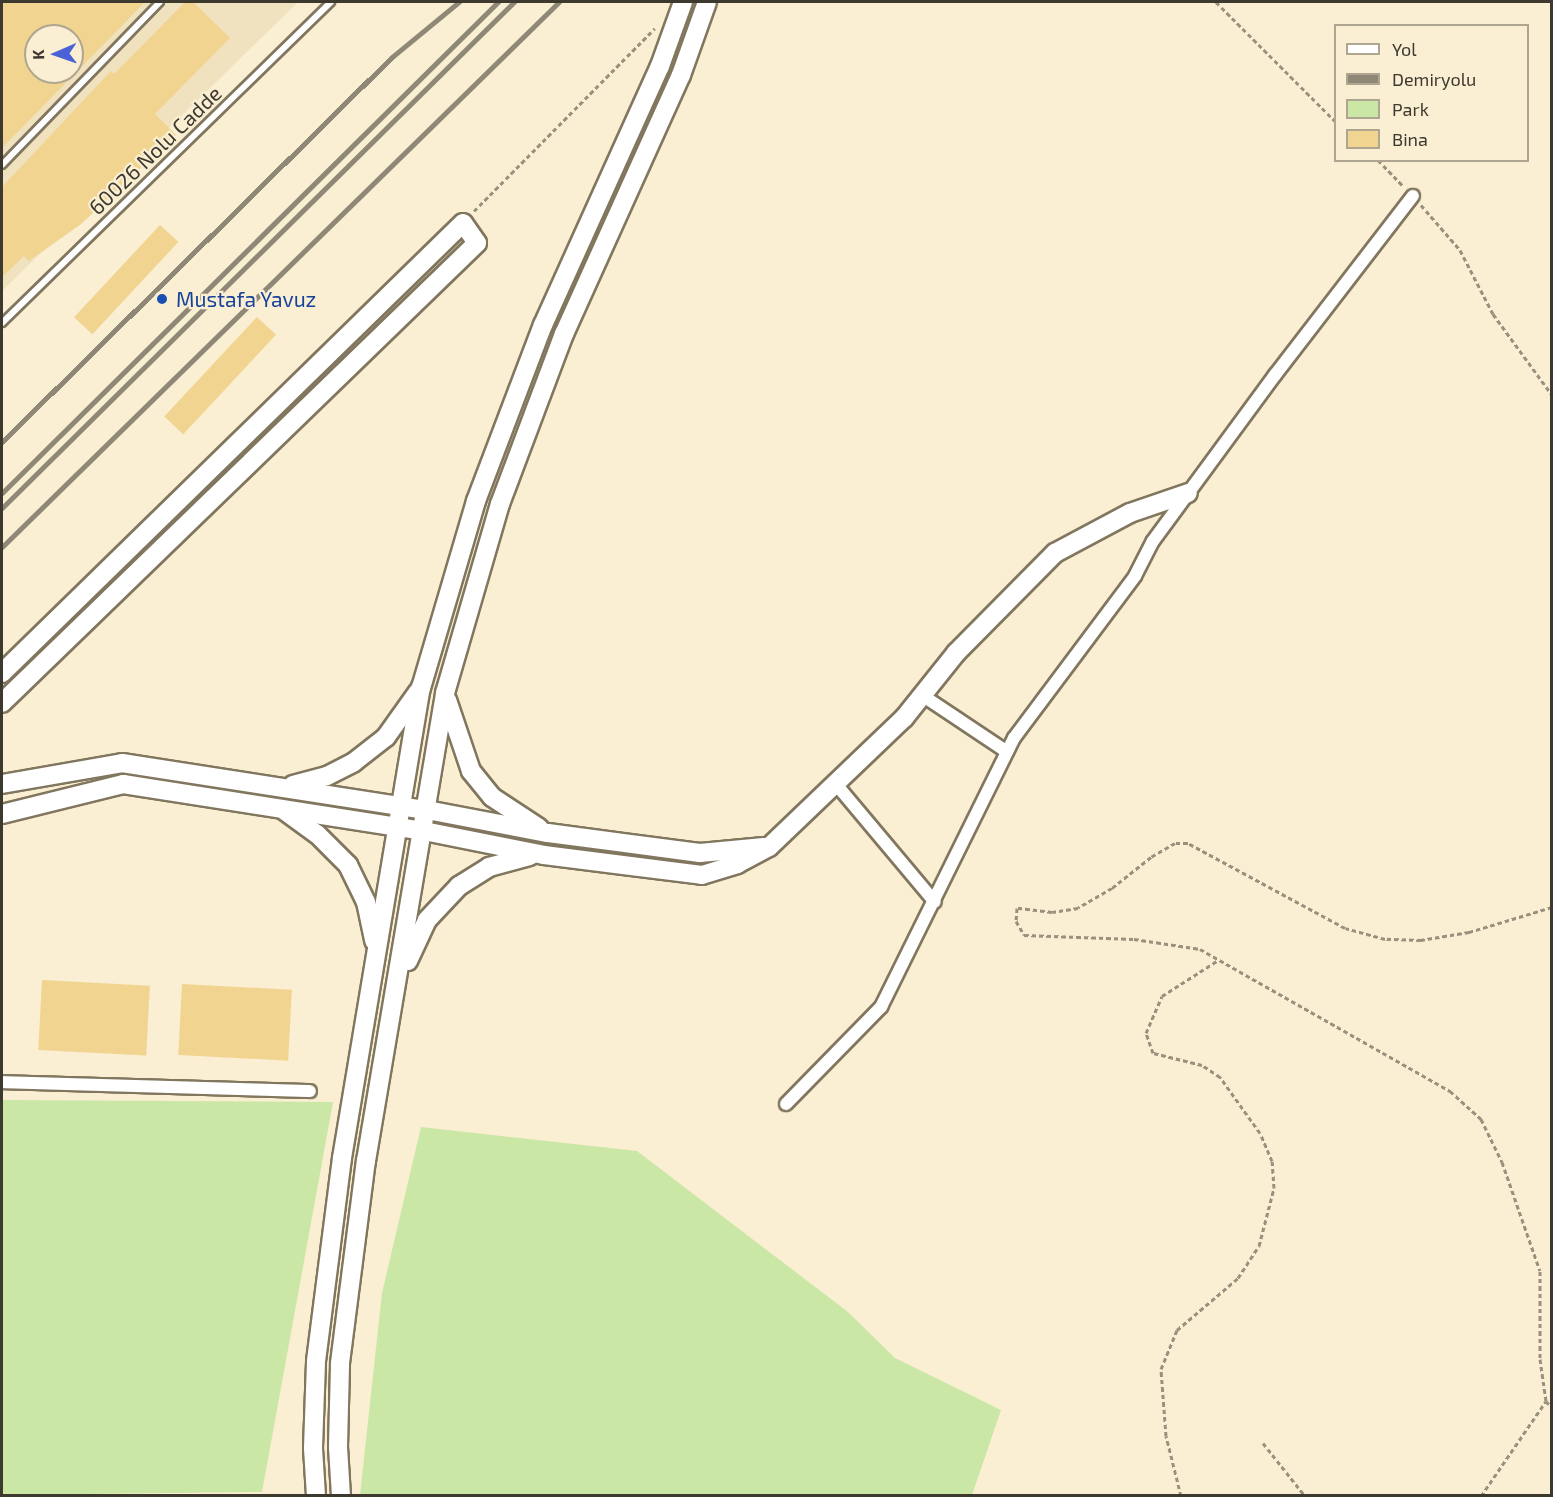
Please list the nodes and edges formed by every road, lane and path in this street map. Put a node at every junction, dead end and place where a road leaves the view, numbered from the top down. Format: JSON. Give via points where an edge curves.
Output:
{"nodes":[{"id":1,"x":160,"y":2,"type":"edge"},
{"id":2,"x":331,"y":2,"type":"edge"},
{"id":3,"x":683,"y":2,"type":"edge"},
{"id":4,"x":707,"y":2,"type":"edge"},
{"id":5,"x":1216,"y":2,"type":"edge"},
{"id":6,"x":658,"y":25,"type":"dead end"},
{"id":7,"x":1334,"y":121,"type":"edge"},
{"id":8,"x":1380,"y":162,"type":"edge"},
{"id":9,"x":2,"y":165,"type":"edge"},
{"id":10,"x":1413,"y":196,"type":"junction"},
{"id":11,"x":463,"y":223,"type":"junction"},
{"id":12,"x":2,"y":322,"type":"edge"},
{"id":13,"x":1551,"y":395,"type":"edge"},
{"id":14,"x":1188,"y":493,"type":"junction"},
{"id":15,"x":2,"y":673,"type":"edge"},
{"id":16,"x":421,"y":688,"type":"junction"},
{"id":17,"x":445,"y":693,"type":"junction"},
{"id":18,"x":922,"y":695,"type":"junction"},
{"id":19,"x":2,"y":703,"type":"edge"},
{"id":20,"x":1007,"y":752,"type":"junction"},
{"id":21,"x":6,"y":778,"type":"edge"},
{"id":22,"x":835,"y":783,"type":"junction"},
{"id":23,"x":285,"y":787,"type":"junction"},
{"id":24,"x":401,"y":806,"type":"junction"},
{"id":25,"x":278,"y":807,"type":"junction"},
{"id":26,"x":427,"y":810,"type":"junction"},
{"id":27,"x":2,"y":814,"type":"edge"},
{"id":28,"x":397,"y":827,"type":"junction"},
{"id":29,"x":424,"y":831,"type":"junction"},
{"id":30,"x":548,"y":833,"type":"junction"},
{"id":31,"x":769,"y":847,"type":"junction"},
{"id":32,"x":544,"y":855,"type":"junction"},
{"id":33,"x":934,"y":902,"type":"junction"},
{"id":34,"x":1551,"y":907,"type":"edge"},
{"id":35,"x":376,"y":951,"type":"junction"},
{"id":36,"x":1217,"y":961,"type":"junction"},
{"id":37,"x":397,"y":988,"type":"junction"},
{"id":38,"x":2,"y":1082,"type":"edge"},
{"id":39,"x":310,"y":1091,"type":"dead end"},
{"id":40,"x":786,"y":1104,"type":"dead end"},
{"id":41,"x":1546,"y":1401,"type":"junction"},
{"id":42,"x":1551,"y":1408,"type":"edge"},
{"id":43,"x":1263,"y":1443,"type":"dead end"},
{"id":44,"x":316,"y":1496,"type":"edge"},
{"id":45,"x":341,"y":1496,"type":"edge"},
{"id":46,"x":1181,"y":1496,"type":"edge"},
{"id":47,"x":1305,"y":1496,"type":"edge"},
{"id":48,"x":1481,"y":1496,"type":"edge"}],
"edges":[{"from":1,"to":9,"type":"lane"},
{"from":2,"to":12,"type":"lane","name":"60026 Nolu Cadde"},
{"from":3,"to":16,"type":"main road","via":[[660,66],[543,325],[476,501]]},
{"from":4,"to":17,"type":"main road","via":[[681,75],[564,334],[500,504]]},
{"from":5,"to":7,"type":"path"},
{"from":6,"to":11,"type":"path"},
{"from":8,"to":10,"type":"path"},
{"from":10,"to":13,"type":"path","via":[[1460,250],[1493,314]]},
{"from":10,"to":14,"type":"street"},
{"from":11,"to":15,"type":"main road"},
{"from":11,"to":19,"type":"main road","via":[[477,243]]},
{"from":14,"to":18,"type":"main road","via":[[1130,513],[1055,553],[956,653]]},
{"from":14,"to":20,"type":"street","via":[[1153,541],[1135,576]]},
{"from":16,"to":23,"type":"main road","via":[[386,737],[354,762],[327,776]]},
{"from":16,"to":24,"type":"main road"},
{"from":17,"to":26,"type":"main road"},
{"from":17,"to":30,"type":"main road","via":[[471,771],[492,798]]},
{"from":18,"to":20,"type":"street"},
{"from":18,"to":22,"type":"main road","via":[[904,718]]},
{"from":20,"to":33,"type":"street"},
{"from":21,"to":23,"type":"main road","via":[[122,763]]},
{"from":22,"to":31,"type":"main road"},
{"from":22,"to":33,"type":"street"},
{"from":23,"to":24,"type":"main road"},
{"from":24,"to":26,"type":"main road"},
{"from":24,"to":28,"type":"main road"},
{"from":25,"to":27,"type":"main road","via":[[123,784]]},
{"from":25,"to":28,"type":"main road"},
{"from":25,"to":35,"type":"main road","via":[[317,834],[348,864],[366,902]]},
{"from":26,"to":29,"type":"main road"},
{"from":26,"to":30,"type":"main road"},
{"from":28,"to":29,"type":"main road"},
{"from":28,"to":35,"type":"main road"},
{"from":29,"to":32,"type":"main road"},
{"from":29,"to":37,"type":"main road"},
{"from":30,"to":31,"type":"main road","via":[[700,854]]},
{"from":31,"to":32,"type":"main road","via":[[737,864],[702,875]]},
{"from":32,"to":37,"type":"main road","via":[[511,858],[459,886],[427,920]]},
{"from":33,"to":40,"type":"street","via":[[881,1007]]},
{"from":34,"to":36,"type":"path","via":[[1469,932],[1421,940],[1385,939],[1344,928],[1188,843],[1174,843],[1078,908],[1052,912],[1017,908],[1016,921],[1024,935],[1134,939],[1200,949]]},
{"from":35,"to":44,"type":"main road","via":[[342,1158],[316,1361]]},
{"from":36,"to":41,"type":"path","via":[[1306,1006],[1450,1091],[1481,1119],[1502,1162],[1540,1271],[1540,1359]]},
{"from":36,"to":46,"type":"path","via":[[1162,996],[1146,1033],[1153,1053],[1202,1065],[1220,1077],[1260,1133],[1272,1161],[1274,1188],[1259,1246],[1238,1278],[1177,1330],[1161,1369],[1166,1436]]},
{"from":37,"to":45,"type":"main road","via":[[366,1161],[340,1364]]},
{"from":38,"to":39,"type":"street"},
{"from":41,"to":42,"type":"path"},
{"from":41,"to":48,"type":"path"},
{"from":43,"to":47,"type":"path"}]}
